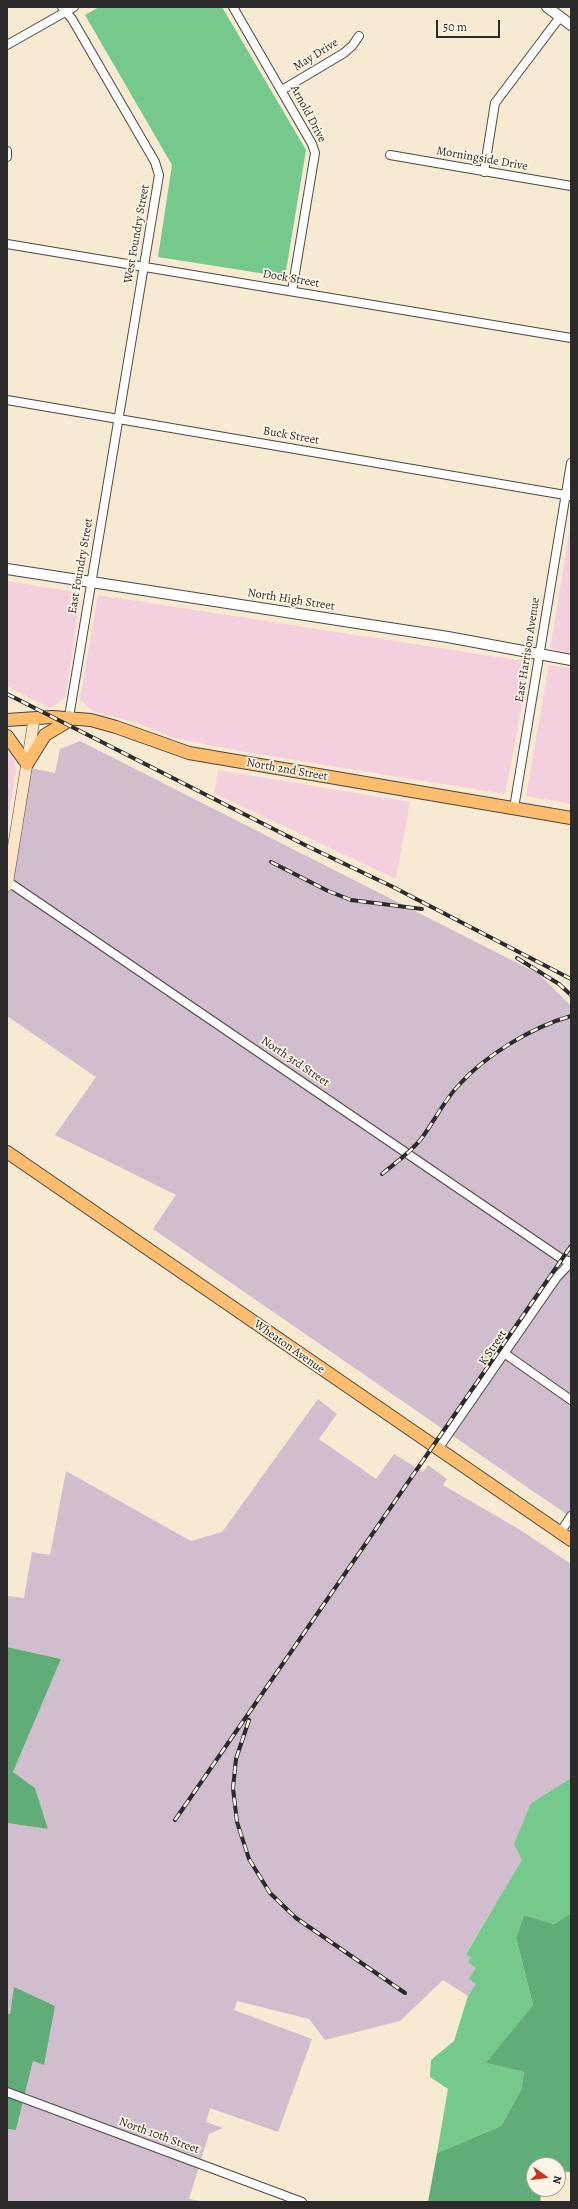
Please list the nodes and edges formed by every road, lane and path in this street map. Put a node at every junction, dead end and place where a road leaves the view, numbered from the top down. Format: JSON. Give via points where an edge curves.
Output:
{"nodes":[{"id":1,"x":74,"y":7,"type":"edge"},
{"id":2,"x":233,"y":7,"type":"edge"},
{"id":3,"x":547,"y":7,"type":"edge"},
{"id":4,"x":64,"y":9,"type":"edge"},
{"id":5,"x":560,"y":17,"type":"junction"},
{"id":6,"x":571,"y":25,"type":"edge"},
{"id":7,"x":359,"y":36,"type":"dead end"},
{"id":8,"x":7,"y":45,"type":"edge"},
{"id":9,"x":282,"y":90,"type":"junction"},
{"id":10,"x":7,"y":151,"type":"edge"},
{"id":11,"x":390,"y":155,"type":"dead end"},
{"id":12,"x":7,"y":157,"type":"edge"},
{"id":13,"x":484,"y":172,"type":"junction"},
{"id":14,"x":571,"y":186,"type":"edge"},
{"id":15,"x":7,"y":244,"type":"edge"},
{"id":16,"x":143,"y":266,"type":"junction"},
{"id":17,"x":292,"y":291,"type":"junction"},
{"id":18,"x":571,"y":338,"type":"edge"},
{"id":19,"x":7,"y":400,"type":"edge"},
{"id":20,"x":118,"y":419,"type":"junction"},
{"id":21,"x":571,"y":463,"type":"edge"},
{"id":22,"x":568,"y":496,"type":"edge"},
{"id":23,"x":7,"y":569,"type":"edge"},
{"id":24,"x":91,"y":583,"type":"junction"},
{"id":25,"x":540,"y":655,"type":"junction"},
{"id":26,"x":571,"y":660,"type":"edge"},
{"id":27,"x":70,"y":717,"type":"junction"},
{"id":28,"x":7,"y":720,"type":"edge"},
{"id":29,"x":34,"y":720,"type":"junction"},
{"id":30,"x":7,"y":736,"type":"edge"},
{"id":31,"x":27,"y":764,"type":"junction"},
{"id":32,"x":514,"y":808,"type":"junction"},
{"id":33,"x":571,"y":818,"type":"edge"},
{"id":34,"x":7,"y":883,"type":"edge"},
{"id":35,"x":7,"y":1152,"type":"edge"},
{"id":36,"x":571,"y":1262,"type":"edge"},
{"id":37,"x":504,"y":1353,"type":"junction"},
{"id":38,"x":571,"y":1400,"type":"edge"},
{"id":39,"x":438,"y":1449,"type":"junction"},
{"id":40,"x":571,"y":1516,"type":"edge"},
{"id":41,"x":560,"y":1532,"type":"junction"},
{"id":42,"x":571,"y":1540,"type":"edge"},
{"id":43,"x":7,"y":2092,"type":"edge"},
{"id":44,"x":302,"y":2202,"type":"edge"}],
"edges":[{"from":1,"to":4,"type":"street"},
{"from":2,"to":9,"type":"street","name":"Arnold Drive"},
{"from":3,"to":5,"type":"street"},
{"from":4,"to":8,"type":"street"},
{"from":4,"to":16,"type":"street","name":"West Foundry Street","via":[[157,166],[159,180]]},
{"from":5,"to":6,"type":"street"},
{"from":5,"to":13,"type":"street","via":[[495,103]]},
{"from":7,"to":9,"type":"street","name":"May Drive","via":[[344,54]]},
{"from":9,"to":17,"type":"street","name":"Arnold Drive","via":[[315,153]]},
{"from":10,"to":12,"type":"street"},
{"from":11,"to":13,"type":"street","name":"Morningside Drive"},
{"from":13,"to":14,"type":"street","name":"Morningside Drive"},
{"from":15,"to":16,"type":"street","name":"Dock Street"},
{"from":16,"to":17,"type":"street","name":"Dock Street"},
{"from":16,"to":20,"type":"street","name":"West Foundry Street"},
{"from":17,"to":18,"type":"street","name":"Dock Street"},
{"from":19,"to":20,"type":"street","name":"Buck Street"},
{"from":20,"to":22,"type":"street","name":"Buck Street"},
{"from":20,"to":24,"type":"street","name":"East Foundry Street"},
{"from":21,"to":22,"type":"street","name":"East Harrison Avenue"},
{"from":22,"to":25,"type":"street","name":"East Harrison Avenue"},
{"from":23,"to":24,"type":"street","name":"North High Street"},
{"from":24,"to":25,"type":"street","name":"North High Street","via":[[448,637]]},
{"from":24,"to":27,"type":"street","name":"East Foundry Street"},
{"from":25,"to":26,"type":"street","name":"North High Street"},
{"from":25,"to":32,"type":"street","name":"East Harrison Avenue"},
{"from":27,"to":29,"type":"main road","name":"North 2nd Street"},
{"from":27,"to":31,"type":"main road","via":[[45,735]]},
{"from":27,"to":32,"type":"main road","name":"North 2nd Street","via":[[116,727],[188,753]]},
{"from":28,"to":29,"type":"main road","name":"North 2nd Street"},
{"from":29,"to":31,"type":"main road"},
{"from":30,"to":31,"type":"main road"},
{"from":31,"to":34,"type":"main road"},
{"from":32,"to":33,"type":"main road","name":"North 2nd Street"},
{"from":34,"to":36,"type":"street","name":"North 3rd Street","via":[[562,1259]]},
{"from":35,"to":39,"type":"main road","name":"Wheaton Avenue"},
{"from":36,"to":37,"type":"street","name":"K Street","via":[[557,1277]]},
{"from":37,"to":38,"type":"street"},
{"from":37,"to":39,"type":"street","name":"K Street"},
{"from":39,"to":41,"type":"main road","name":"Wheaton Avenue"},
{"from":40,"to":41,"type":"street"},
{"from":41,"to":42,"type":"main road","name":"Wheaton Avenue"},
{"from":43,"to":44,"type":"street","name":"North 10th Street"}]}
